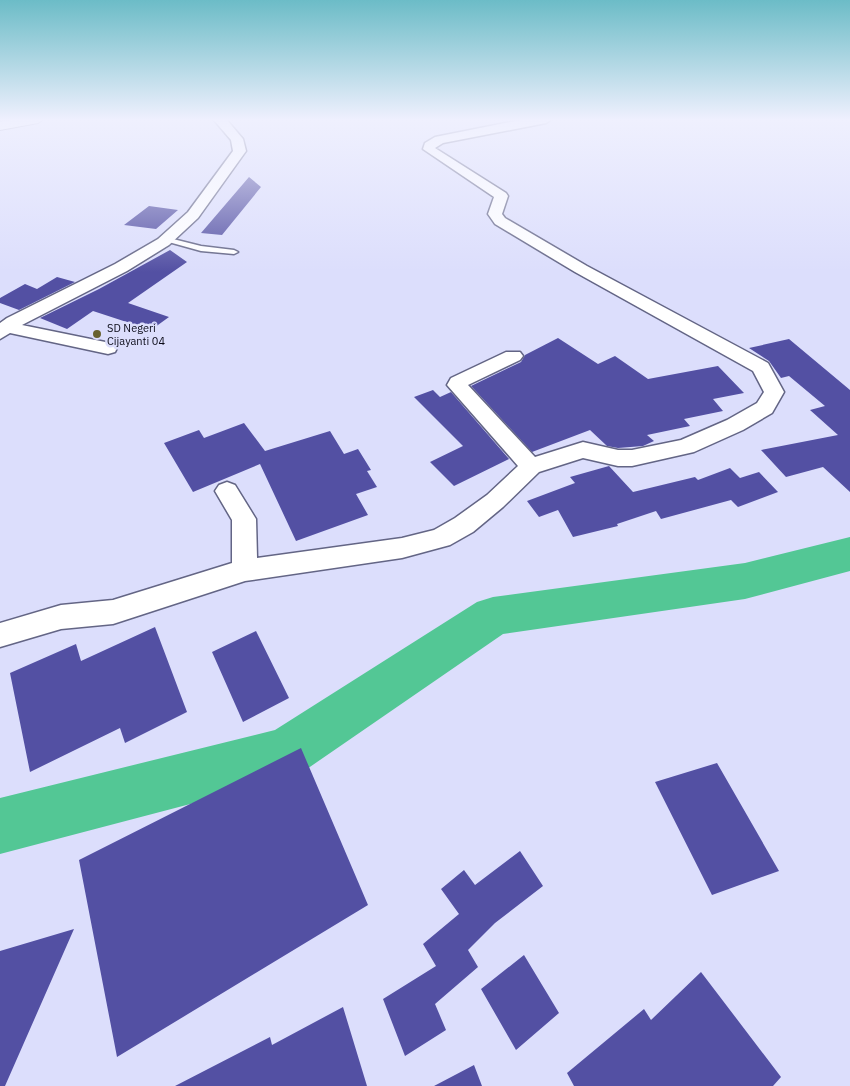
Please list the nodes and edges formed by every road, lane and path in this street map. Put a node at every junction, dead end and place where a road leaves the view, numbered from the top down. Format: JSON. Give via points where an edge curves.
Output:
{"nodes":[{"id":1,"x":227,"y":170,"type":"edge"},
{"id":2,"x":461,"y":170,"type":"edge"},
{"id":3,"x":168,"y":239,"type":"junction"},
{"id":4,"x":234,"y":252,"type":"dead end"},
{"id":5,"x":3,"y":330,"type":"edge"},
{"id":6,"x":108,"y":348,"type":"dead end"},
{"id":7,"x":513,"y":356,"type":"dead end"},
{"id":8,"x":531,"y":466,"type":"junction"},
{"id":9,"x":227,"y":491,"type":"dead end"},
{"id":10,"x":245,"y":570,"type":"junction"},
{"id":11,"x":0,"y":635,"type":"edge"}],
"edges":[{"from":1,"to":3,"type":"street","via":[[206,199]]},
{"from":2,"to":8,"type":"street","via":[[501,196],[495,214],[500,221],[581,269],[742,354],[761,367],[774,392],[765,408],[686,447],[632,458],[583,450]]},
{"from":3,"to":4,"type":"lane","via":[[191,248]]},
{"from":3,"to":5,"type":"street","via":[[19,318]]},
{"from":5,"to":6,"type":"street"},
{"from":7,"to":8,"type":"street","via":[[457,385]]},
{"from":8,"to":10,"type":"street","via":[[495,501],[442,538],[402,548]]},
{"from":9,"to":10,"type":"street","via":[[244,519]]},
{"from":10,"to":11,"type":"street","via":[[113,612],[61,617]]}]}
